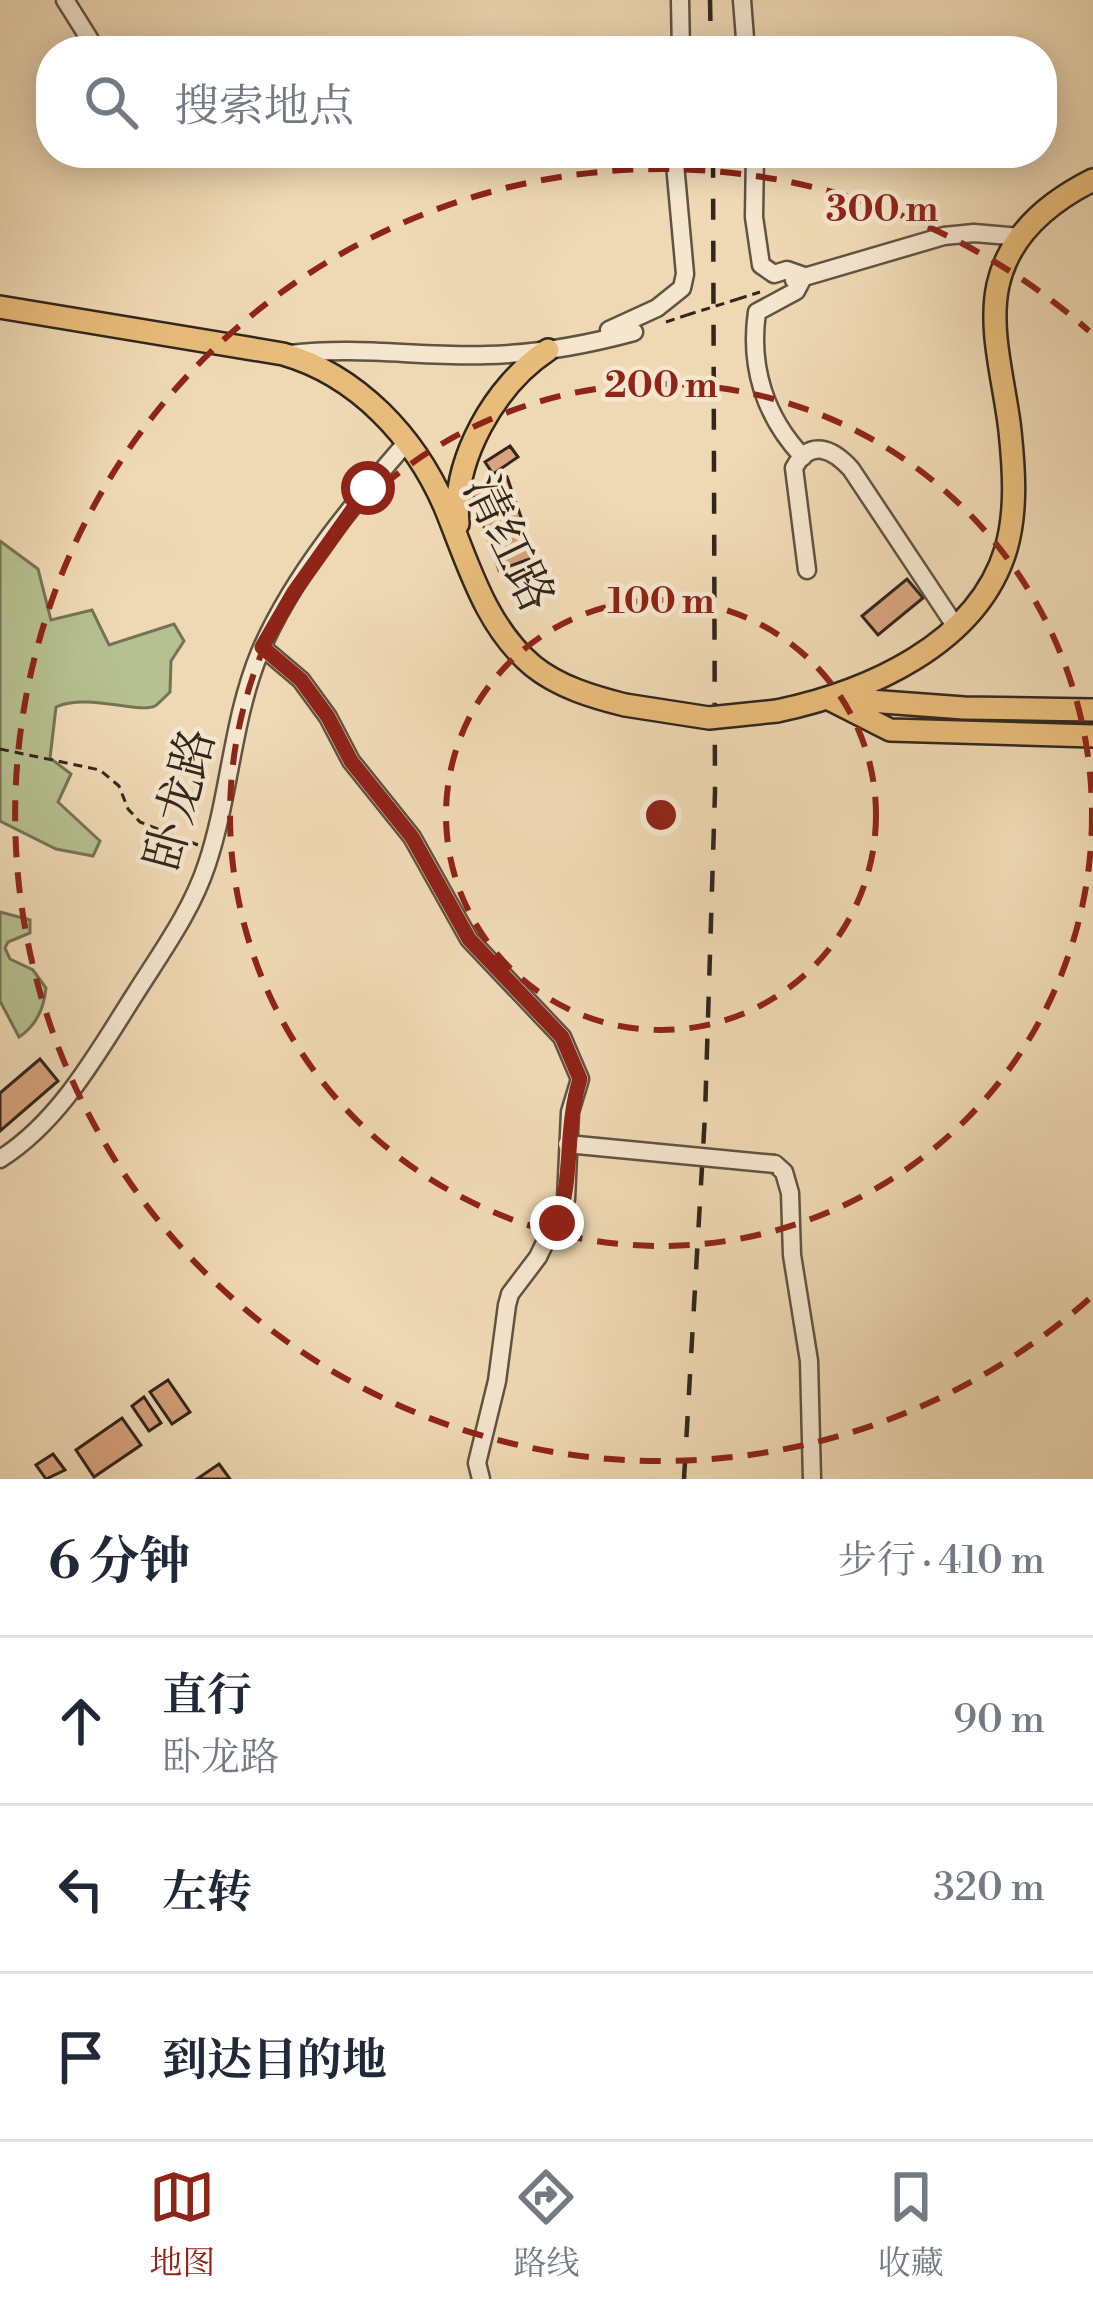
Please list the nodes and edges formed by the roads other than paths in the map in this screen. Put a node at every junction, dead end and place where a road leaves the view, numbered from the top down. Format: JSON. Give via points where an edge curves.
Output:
{"nodes":[{"id":1,"x":65,"y":0,"type":"edge"},
{"id":2,"x":680,"y":0,"type":"edge"},
{"id":3,"x":742,"y":0,"type":"edge"},
{"id":4,"x":88,"y":36,"type":"edge"},
{"id":5,"x":681,"y":36,"type":"edge"},
{"id":6,"x":745,"y":36,"type":"edge"},
{"id":7,"x":675,"y":168,"type":"edge"},
{"id":8,"x":754,"y":168,"type":"edge"},
{"id":9,"x":1093,"y":180,"type":"edge"},
{"id":10,"x":1020,"y":237,"type":"junction"},
{"id":11,"x":797,"y":279,"type":"junction"},
{"id":12,"x":0,"y":307,"type":"edge"},
{"id":13,"x":634,"y":332,"type":"dead end"},
{"id":14,"x":587,"y":344,"type":"junction"},
{"id":15,"x":548,"y":350,"type":"junction"},
{"id":16,"x":283,"y":354,"type":"junction"},
{"id":17,"x":406,"y":443,"type":"junction"},
{"id":18,"x":803,"y":457,"type":"junction"},
{"id":19,"x":466,"y":560,"type":"junction"},
{"id":20,"x":807,"y":570,"type":"dead end"},
{"id":21,"x":956,"y":627,"type":"junction"},
{"id":22,"x":262,"y":647,"type":"junction"},
{"id":23,"x":827,"y":698,"type":"junction"},
{"id":24,"x":1093,"y":710,"type":"edge"},
{"id":25,"x":1093,"y":736,"type":"edge"},
{"id":26,"x":567,"y":1144,"type":"junction"},
{"id":27,"x":0,"y":1159,"type":"edge"},
{"id":28,"x":481,"y":1479,"type":"edge"},
{"id":29,"x":812,"y":1479,"type":"edge"}],
"edges":[{"from":1,"to":4,"type":"street"},
{"from":2,"to":5,"type":"street"},
{"from":3,"to":6,"type":"street"},
{"from":7,"to":14,"type":"street","via":[[682,288]]},
{"from":8,"to":11,"type":"street","via":[[761,265]]},
{"from":9,"to":10,"type":"main road","name":"清红路"},
{"from":10,"to":11,"type":"street","via":[[944,236]]},
{"from":10,"to":21,"type":"main road","name":"清红路","via":[[1001,272],[995,309],[1013,461],[1010,530],[991,584]]},
{"from":11,"to":18,"type":"street","via":[[796,291],[758,312],[755,328],[768,410]]},
{"from":12,"to":16,"type":"main road","name":"清红路"},
{"from":13,"to":14,"type":"street"},
{"from":14,"to":15,"type":"street"},
{"from":15,"to":16,"type":"street"},
{"from":15,"to":19,"type":"main road","via":[[506,390],[464,465],[457,510]]},
{"from":16,"to":17,"type":"main road","name":"清红路","via":[[344,382]]},
{"from":17,"to":19,"type":"main road","name":"清红路","via":[[435,486]]},
{"from":17,"to":22,"type":"street","name":"卧龙路","via":[[317,557]]},
{"from":18,"to":20,"type":"street","via":[[794,468]]},
{"from":18,"to":21,"type":"street","via":[[826,450],[851,469]]},
{"from":19,"to":23,"type":"main road","name":"清红路","bridge":true,"via":[[494,620],[530,663],[564,685],[709,718]]},
{"from":21,"to":23,"type":"main road","name":"清红路","via":[[908,662]]},
{"from":22,"to":26,"type":"street","via":[[328,717],[351,761],[412,837],[469,939],[562,1037],[580,1079]]},
{"from":22,"to":27,"type":"street","name":"卧龙路","via":[[211,850],[187,911],[50,1115]]},
{"from":23,"to":24,"type":"main road"},
{"from":23,"to":25,"type":"main road","via":[[890,730]]},
{"from":26,"to":28,"type":"street","via":[[562,1211],[507,1305],[477,1463]]},
{"from":26,"to":29,"type":"street","bridge":true,"via":[[775,1164],[784,1172],[809,1361]]}]}
